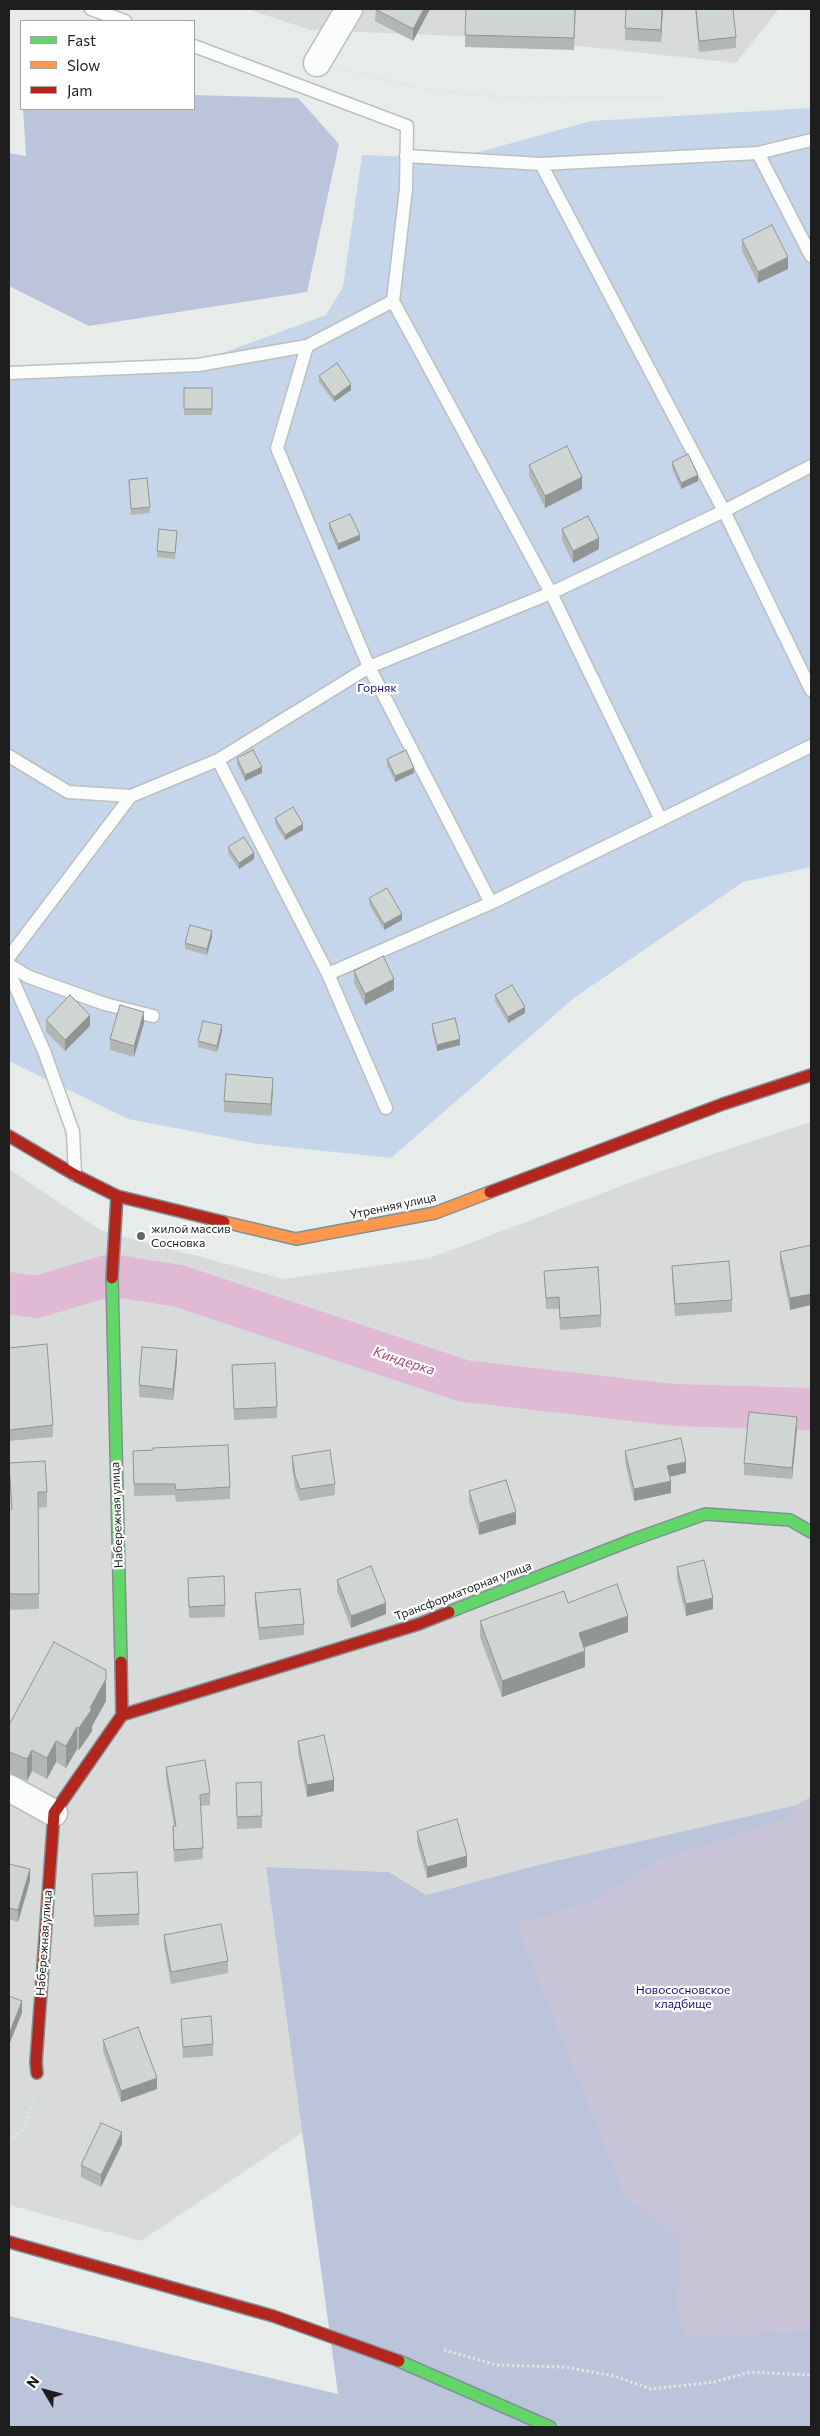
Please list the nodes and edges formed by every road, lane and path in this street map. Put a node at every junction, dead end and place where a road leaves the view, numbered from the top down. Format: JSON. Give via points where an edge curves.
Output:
{"nodes":[{"id":1,"x":91,"y":9,"type":"edge"},
{"id":2,"x":349,"y":9,"type":"edge"},
{"id":3,"x":123,"y":20,"type":"edge"},
{"id":4,"x":195,"y":46,"type":"edge"},
{"id":5,"x":317,"y":63,"type":"joint"},
{"id":6,"x":668,"y":98,"type":"dead end"},
{"id":7,"x":811,"y":140,"type":"edge"},
{"id":8,"x":758,"y":152,"type":"junction"},
{"id":9,"x":406,"y":156,"type":"junction"},
{"id":10,"x":541,"y":164,"type":"junction"},
{"id":11,"x":811,"y":256,"type":"edge"},
{"id":12,"x":393,"y":301,"type":"junction"},
{"id":13,"x":307,"y":346,"type":"junction"},
{"id":14,"x":9,"y":373,"type":"edge"},
{"id":15,"x":811,"y":466,"type":"edge"},
{"id":16,"x":724,"y":511,"type":"junction"},
{"id":17,"x":551,"y":593,"type":"junction"},
{"id":18,"x":369,"y":667,"type":"junction"},
{"id":19,"x":811,"y":690,"type":"edge"},
{"id":20,"x":811,"y":746,"type":"edge"},
{"id":21,"x":9,"y":756,"type":"edge"},
{"id":22,"x":218,"y":760,"type":"junction"},
{"id":23,"x":131,"y":796,"type":"junction"},
{"id":24,"x":661,"y":820,"type":"junction"},
{"id":25,"x":491,"y":903,"type":"junction"},
{"id":26,"x":9,"y":957,"type":"edge"},
{"id":27,"x":9,"y":965,"type":"edge"},
{"id":28,"x":9,"y":972,"type":"edge"},
{"id":29,"x":328,"y":974,"type":"junction"},
{"id":30,"x":154,"y":1016,"type":"dead end"},
{"id":31,"x":811,"y":1076,"type":"edge"},
{"id":32,"x":386,"y":1108,"type":"dead end"},
{"id":33,"x":9,"y":1136,"type":"edge"},
{"id":34,"x":75,"y":1175,"type":"junction"},
{"id":35,"x":117,"y":1196,"type":"junction"},
{"id":36,"x":811,"y":1532,"type":"edge"},
{"id":37,"x":122,"y":1715,"type":"junction"},
{"id":38,"x":9,"y":1788,"type":"edge"},
{"id":39,"x":54,"y":1813,"type":"junction"},
{"id":40,"x":37,"y":2073,"type":"joint"},
{"id":41,"x":9,"y":2141,"type":"edge"},
{"id":42,"x":9,"y":2242,"type":"edge"},
{"id":43,"x":442,"y":2350,"type":"dead end"},
{"id":44,"x":811,"y":2375,"type":"edge"},
{"id":45,"x":550,"y":2427,"type":"edge"}],
"edges":[{"from":1,"to":3,"type":"lane"},
{"from":2,"to":5,"type":"street"},
{"from":4,"to":9,"type":"lane","via":[[408,126]]},
{"from":5,"to":6,"type":"path","via":[[429,90],[489,96]]},
{"from":7,"to":8,"type":"lane"},
{"from":8,"to":10,"type":"lane"},
{"from":8,"to":11,"type":"lane"},
{"from":9,"to":10,"type":"lane"},
{"from":9,"to":12,"type":"lane","via":[[406,189]]},
{"from":10,"to":16,"type":"lane"},
{"from":12,"to":13,"type":"lane"},
{"from":12,"to":17,"type":"lane"},
{"from":13,"to":14,"type":"lane","via":[[198,365]]},
{"from":13,"to":18,"type":"lane","via":[[277,448]]},
{"from":15,"to":16,"type":"lane"},
{"from":16,"to":17,"type":"lane"},
{"from":16,"to":19,"type":"lane"},
{"from":17,"to":18,"type":"lane"},
{"from":17,"to":24,"type":"lane"},
{"from":18,"to":22,"type":"lane"},
{"from":18,"to":25,"type":"lane"},
{"from":20,"to":24,"type":"lane"},
{"from":21,"to":23,"type":"lane","via":[[68,792]]},
{"from":22,"to":23,"type":"lane"},
{"from":22,"to":29,"type":"lane"},
{"from":23,"to":26,"type":"lane"},
{"from":24,"to":25,"type":"lane"},
{"from":25,"to":29,"type":"lane"},
{"from":27,"to":30,"type":"lane","via":[[29,976],[106,1004]]},
{"from":28,"to":34,"type":"lane","via":[[44,1051],[73,1132]]},
{"from":29,"to":32,"type":"lane"},
{"from":31,"to":35,"type":"street","name":"Утренняя улица","via":[[723,1104],[435,1213],[296,1239]]},
{"from":33,"to":34,"type":"street","name":"Утренняя улица"},
{"from":34,"to":35,"type":"street","name":"Утренняя улица"},
{"from":35,"to":37,"type":"street","name":"Набережная улица","via":[[111,1298]]},
{"from":36,"to":37,"type":"street","name":"Трансформаторная улица","via":[[790,1520],[705,1514],[419,1624]]},
{"from":37,"to":39,"type":"street"},
{"from":38,"to":39,"type":"street"},
{"from":39,"to":40,"type":"street","name":"Набережная улица"},
{"from":40,"to":41,"type":"path","via":[[34,2100],[24,2128]]},
{"from":42,"to":45,"type":"street","via":[[273,2316],[370,2349]]},
{"from":43,"to":44,"type":"path","via":[[497,2365],[564,2367],[614,2376],[651,2389],[714,2382],[751,2372]]}]}
